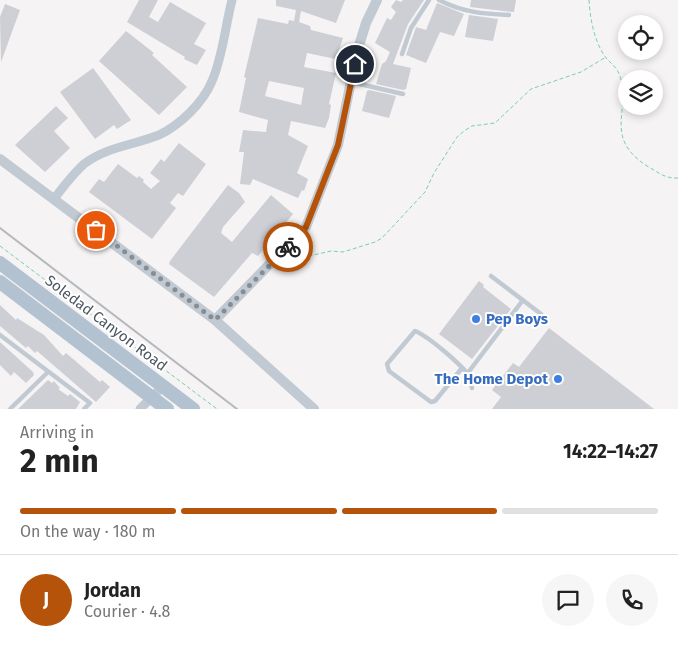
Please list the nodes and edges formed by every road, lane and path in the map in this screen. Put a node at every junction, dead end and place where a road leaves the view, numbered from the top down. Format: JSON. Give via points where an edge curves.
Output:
{"nodes":[{"id":1,"x":232,"y":0,"type":"edge"},
{"id":2,"x":377,"y":0,"type":"edge"},
{"id":3,"x":429,"y":0,"type":"edge"},
{"id":4,"x":439,"y":0,"type":"edge"},
{"id":5,"x":589,"y":0,"type":"edge"},
{"id":6,"x":509,"y":15,"type":"dead end"},
{"id":7,"x":402,"y":54,"type":"dead end"},
{"id":8,"x":606,"y":58,"type":"junction"},
{"id":9,"x":351,"y":82,"type":"junction"},
{"id":10,"x":403,"y":94,"type":"dead end"},
{"id":11,"x":0,"y":159,"type":"edge"},
{"id":12,"x":678,"y":178,"type":"edge"},
{"id":13,"x":54,"y":198,"type":"junction"},
{"id":14,"x":0,"y":246,"type":"edge"},
{"id":15,"x":282,"y":252,"type":"junction"},
{"id":16,"x":0,"y":263,"type":"edge"},
{"id":17,"x":491,"y":276,"type":"dead end"},
{"id":18,"x":0,"y":282,"type":"edge"},
{"id":19,"x":523,"y":300,"type":"junction"},
{"id":20,"x":541,"y":314,"type":"dead end"},
{"id":21,"x":215,"y":320,"type":"junction"},
{"id":22,"x":0,"y":335,"type":"edge"},
{"id":23,"x":462,"y":368,"type":"junction"},
{"id":24,"x":48,"y":372,"type":"junction"},
{"id":25,"x":467,"y":374,"type":"junction"},
{"id":26,"x":163,"y":386,"type":"junction"},
{"id":27,"x":472,"y":388,"type":"dead end"},
{"id":28,"x":152,"y":398,"type":"junction"},
{"id":29,"x":10,"y":409,"type":"edge"},
{"id":30,"x":84,"y":409,"type":"edge"},
{"id":31,"x":140,"y":409,"type":"edge"},
{"id":32,"x":167,"y":409,"type":"edge"},
{"id":33,"x":193,"y":409,"type":"edge"},
{"id":34,"x":217,"y":409,"type":"edge"},
{"id":35,"x":314,"y":409,"type":"edge"}],
"edges":[{"from":1,"to":13,"type":"street","via":[[214,75],[199,101],[181,120],[159,134],[119,146],[85,164]]},
{"from":2,"to":9,"type":"street","via":[[366,23]]},
{"from":3,"to":7,"type":"lane","via":[[410,28]]},
{"from":4,"to":6,"type":"lane","via":[[458,10]]},
{"from":5,"to":8,"type":"path","via":[[596,35]]},
{"from":8,"to":12,"type":"path","via":[[617,68],[621,78],[620,116],[627,148],[635,158],[668,179]]},
{"from":8,"to":15,"type":"path","via":[[581,72],[531,90],[495,123],[472,126],[464,131],[457,137],[425,192],[375,242],[343,252],[331,251],[296,259]]},
{"from":9,"to":10,"type":"lane"},
{"from":9,"to":15,"type":"street","via":[[338,145],[306,227]]},
{"from":11,"to":13,"type":"street"},
{"from":13,"to":21,"type":"street"},
{"from":14,"to":34,"type":"path"},
{"from":15,"to":21,"type":"street"},
{"from":16,"to":26,"type":"main road","name":"Soledad Canyon Road"},
{"from":17,"to":19,"type":"lane"},
{"from":18,"to":28,"type":"main road","name":"Soledad Canyon Road"},
{"from":19,"to":20,"type":"lane"},
{"from":19,"to":25,"type":"lane"},
{"from":21,"to":35,"type":"street"},
{"from":22,"to":24,"type":"lane"},
{"from":23,"to":23,"type":"lane","via":[[415,331],[387,364],[389,371],[431,402]]},
{"from":23,"to":25,"type":"lane"},
{"from":24,"to":29,"type":"lane"},
{"from":24,"to":30,"type":"lane","via":[[90,403]]},
{"from":25,"to":27,"type":"lane"},
{"from":26,"to":28,"type":"street"},
{"from":26,"to":33,"type":"main road","name":"Soledad Canyon Road"},
{"from":28,"to":31,"type":"street"},
{"from":28,"to":32,"type":"main road","name":"Soledad Canyon Road"}]}
